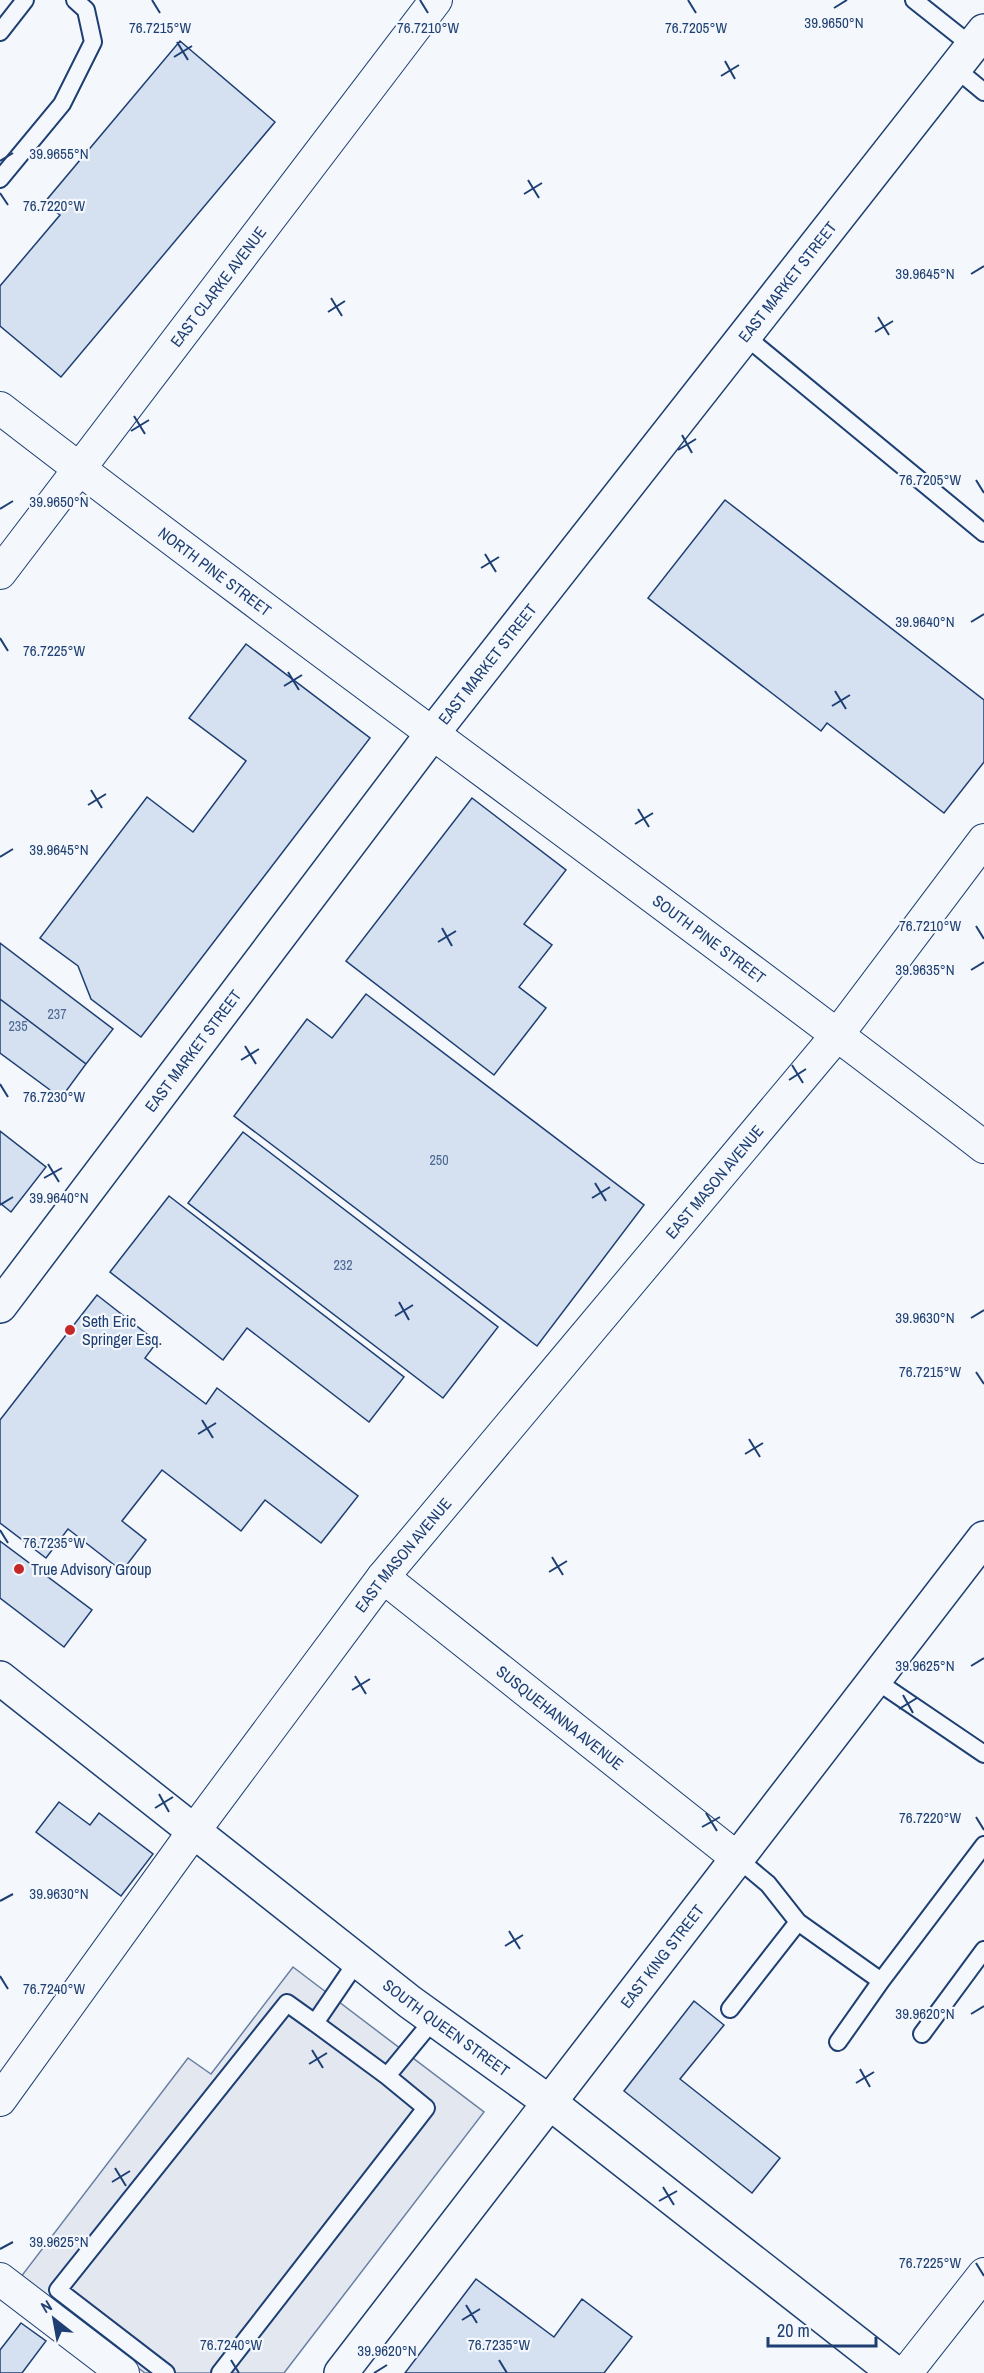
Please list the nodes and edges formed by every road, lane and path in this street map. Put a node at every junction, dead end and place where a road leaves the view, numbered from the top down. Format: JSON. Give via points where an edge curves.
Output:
{"nodes":[{"id":1,"x":25,"y":0,"type":"edge"},
{"id":2,"x":75,"y":0,"type":"edge"},
{"id":3,"x":436,"y":0,"type":"edge"},
{"id":4,"x":914,"y":0,"type":"edge"},
{"id":5,"x":0,"y":32,"type":"edge"},
{"id":6,"x":970,"y":48,"type":"edge"},
{"id":7,"x":984,"y":92,"type":"edge"},
{"id":8,"x":0,"y":179,"type":"edge"},
{"id":9,"x":745,"y":336,"type":"junction"},
{"id":10,"x":0,"y":408,"type":"edge"},
{"id":11,"x":80,"y":470,"type":"junction"},
{"id":12,"x":984,"y":533,"type":"edge"},
{"id":13,"x":0,"y":573,"type":"edge"},
{"id":14,"x":432,"y":734,"type":"junction"},
{"id":15,"x":984,"y":840,"type":"edge"},
{"id":16,"x":838,"y":1035,"type":"junction"},
{"id":17,"x":984,"y":1147,"type":"edge"},
{"id":18,"x":0,"y":1306,"type":"edge"},
{"id":19,"x":984,"y":1538,"type":"edge"},
{"id":20,"x":383,"y":1577,"type":"junction"},
{"id":21,"x":0,"y":1678,"type":"edge"},
{"id":22,"x":874,"y":1680,"type":"junction"},
{"id":23,"x":984,"y":1754,"type":"edge"},
{"id":24,"x":194,"y":1832,"type":"junction"},
{"id":25,"x":984,"y":1845,"type":"edge"},
{"id":26,"x":737,"y":1858,"type":"junction"},
{"id":27,"x":798,"y":1922,"type":"junction"},
{"id":28,"x":984,"y":1950,"type":"edge"},
{"id":29,"x":358,"y":1960,"type":"junction"},
{"id":30,"x":881,"y":1981,"type":"junction"},
{"id":31,"x":730,"y":2009,"type":"dead end"},
{"id":32,"x":434,"y":2019,"type":"junction"},
{"id":33,"x":315,"y":2023,"type":"junction"},
{"id":34,"x":922,"y":2034,"type":"dead end"},
{"id":35,"x":838,"y":2042,"type":"dead end"},
{"id":36,"x":387,"y":2076,"type":"junction"},
{"id":37,"x":0,"y":2100,"type":"edge"},
{"id":38,"x":549,"y":2102,"type":"junction"},
{"id":39,"x":984,"y":2274,"type":"edge"},
{"id":40,"x":0,"y":2279,"type":"edge"},
{"id":41,"x":123,"y":2373,"type":"edge"},
{"id":42,"x":166,"y":2373,"type":"edge"},
{"id":43,"x":220,"y":2373,"type":"edge"},
{"id":44,"x":341,"y":2373,"type":"edge"},
{"id":45,"x":895,"y":2373,"type":"edge"},
{"id":46,"x":906,"y":2373,"type":"edge"}],
"edges":[{"from":1,"to":5,"type":"lane"},
{"from":2,"to":8,"type":"lane","via":[[86,10],[93,42],[62,104]]},
{"from":3,"to":11,"type":"street","name":"EAST CLARKE AVENUE"},
{"from":4,"to":6,"type":"lane"},
{"from":6,"to":7,"type":"lane"},
{"from":6,"to":9,"type":"main road","name":"EAST MARKET STREET"},
{"from":9,"to":12,"type":"lane"},
{"from":9,"to":14,"type":"main road","name":"EAST MARKET STREET"},
{"from":10,"to":11,"type":"street","name":"NORTH PINE STREET"},
{"from":11,"to":13,"type":"street","name":"EAST CLARKE AVENUE"},
{"from":11,"to":14,"type":"street","name":"NORTH PINE STREET"},
{"from":14,"to":16,"type":"street","name":"SOUTH PINE STREET"},
{"from":14,"to":18,"type":"main road","name":"EAST MARKET STREET"},
{"from":15,"to":16,"type":"street","name":"EAST MASON AVENUE"},
{"from":16,"to":17,"type":"street","name":"SOUTH PINE STREET"},
{"from":16,"to":20,"type":"street","name":"EAST MASON AVENUE"},
{"from":19,"to":22,"type":"main road","name":"EAST KING STREET"},
{"from":20,"to":24,"type":"street","name":"EAST MASON AVENUE"},
{"from":20,"to":26,"type":"street","name":"SUSQUEHANNA AVENUE"},
{"from":21,"to":24,"type":"main road","name":"SOUTH QUEEN STREET"},
{"from":22,"to":23,"type":"lane"},
{"from":22,"to":26,"type":"main road","name":"EAST KING STREET"},
{"from":24,"to":29,"type":"main road","name":"SOUTH QUEEN STREET"},
{"from":24,"to":37,"type":"street","name":"EAST MASON AVENUE"},
{"from":25,"to":30,"type":"lane"},
{"from":26,"to":27,"type":"lane","via":[[768,1884]]},
{"from":26,"to":38,"type":"main road","name":"EAST KING STREET"},
{"from":27,"to":30,"type":"lane"},
{"from":27,"to":31,"type":"lane"},
{"from":28,"to":34,"type":"lane"},
{"from":29,"to":32,"type":"main road","name":"SOUTH QUEEN STREET"},
{"from":29,"to":33,"type":"lane"},
{"from":30,"to":35,"type":"lane"},
{"from":32,"to":36,"type":"lane"},
{"from":32,"to":38,"type":"main road","name":"SOUTH QUEEN STREET"},
{"from":33,"to":36,"type":"lane"},
{"from":33,"to":42,"type":"lane","via":[[287,2003],[58,2290]]},
{"from":36,"to":43,"type":"lane","via":[[426,2108]]},
{"from":38,"to":44,"type":"main road","name":"EAST KING STREET"},
{"from":38,"to":45,"type":"main road","name":"SOUTH QUEEN STREET"},
{"from":39,"to":46,"type":"street"},
{"from":40,"to":41,"type":"street"}]}
